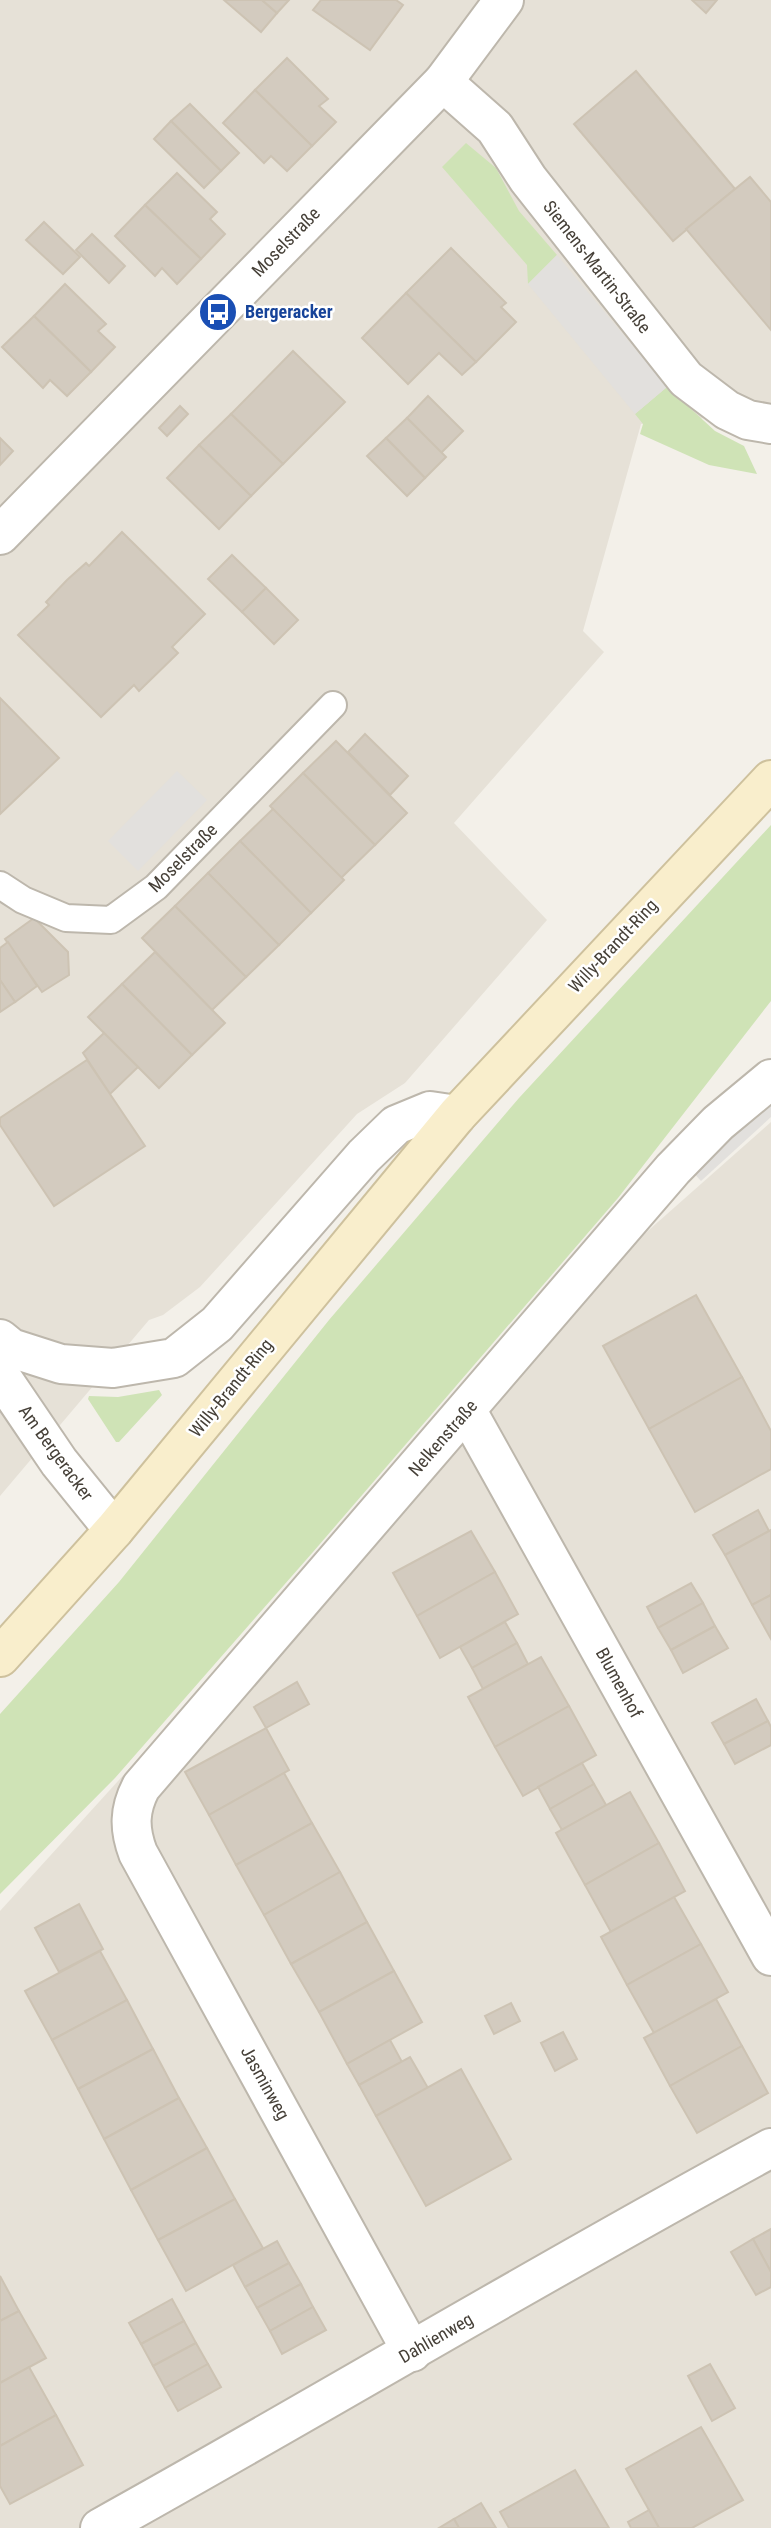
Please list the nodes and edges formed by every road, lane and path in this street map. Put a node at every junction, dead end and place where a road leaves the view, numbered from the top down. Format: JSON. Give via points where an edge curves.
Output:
{"nodes":[{"id":1,"x":504,"y":0,"type":"edge"},
{"id":2,"x":443,"y":82,"type":"junction"},
{"id":3,"x":771,"y":424,"type":"edge"},
{"id":4,"x":0,"y":535,"type":"edge"},
{"id":5,"x":333,"y":705,"type":"dead end"},
{"id":6,"x":771,"y":780,"type":"edge"},
{"id":7,"x":0,"y":885,"type":"edge"},
{"id":8,"x":771,"y":1079,"type":"edge"},
{"id":9,"x":457,"y":1115,"type":"junction"},
{"id":10,"x":0,"y":1339,"type":"edge"},
{"id":11,"x":0,"y":1375,"type":"edge"},
{"id":12,"x":467,"y":1411,"type":"junction"},
{"id":13,"x":114,"y":1530,"type":"junction"},
{"id":14,"x":0,"y":1657,"type":"edge"},
{"id":15,"x":132,"y":1811,"type":"joint"},
{"id":16,"x":771,"y":1956,"type":"edge"},
{"id":17,"x":771,"y":2148,"type":"edge"},
{"id":18,"x":412,"y":2352,"type":"junction"},
{"id":19,"x":100,"y":2528,"type":"edge"}],
"edges":[{"from":1,"to":2,"type":"street","name":"Moselstraße"},
{"from":2,"to":3,"type":"street","name":"Siemens-Martin-Straße","via":[[495,128],[528,179],[686,379],[726,410]]},
{"from":2,"to":4,"type":"street","name":"Moselstraße"},
{"from":5,"to":7,"type":"lane","name":"Moselstraße","via":[[156,887],[111,919],[66,918]]},
{"from":6,"to":9,"type":"main road","name":"Willy-Brandt-Ring"},
{"from":8,"to":12,"type":"street","name":"Nelkenstraße","via":[[673,1169]]},
{"from":9,"to":10,"type":"street","via":[[430,1111],[396,1125],[363,1156],[217,1324],[174,1357],[113,1367],[61,1364],[11,1348]]},
{"from":9,"to":13,"type":"main road","name":"Willy-Brandt-Ring"},
{"from":11,"to":13,"type":"street","name":"Am Bergeracker","via":[[59,1462]]},
{"from":12,"to":15,"type":"street","name":"Nelkenstraße","via":[[141,1787]]},
{"from":12,"to":16,"type":"street","name":"Blumenhof"},
{"from":13,"to":14,"type":"main road","name":"Willy-Brandt-Ring"},
{"from":15,"to":18,"type":"street","name":"Jasminweg","via":[[130,1830],[138,1853]]},
{"from":17,"to":18,"type":"street","name":"Dahlienweg"},
{"from":18,"to":19,"type":"street","name":"Dahlienweg"}]}
